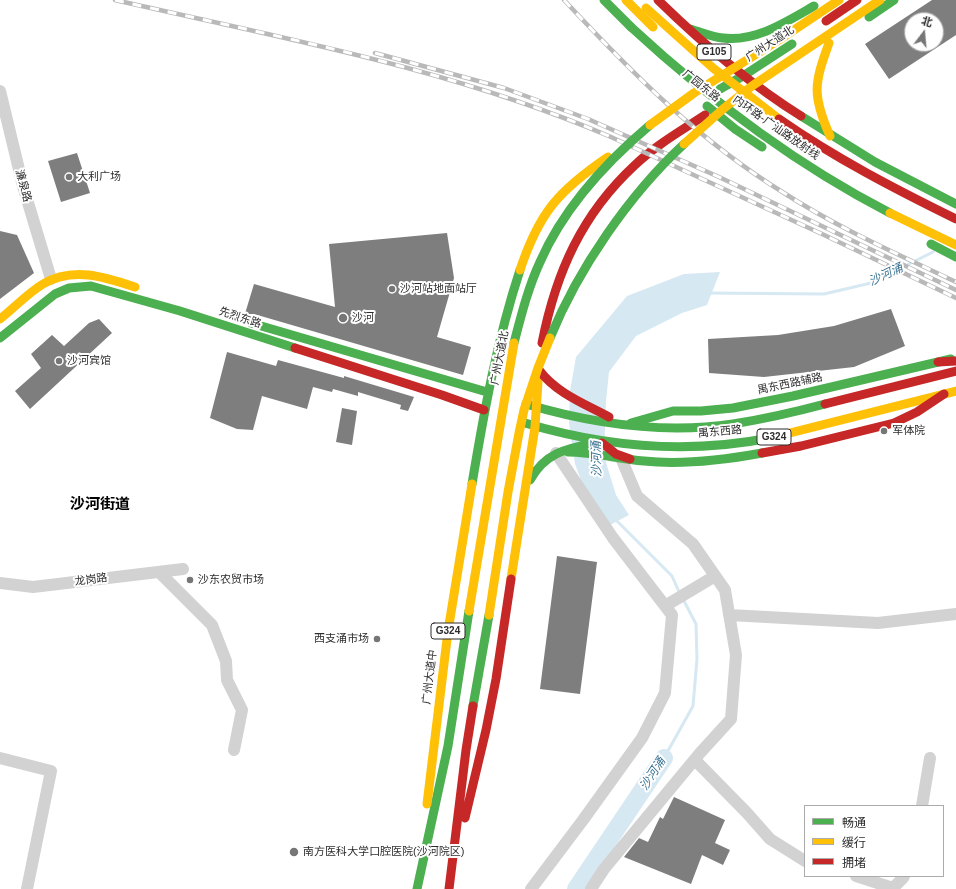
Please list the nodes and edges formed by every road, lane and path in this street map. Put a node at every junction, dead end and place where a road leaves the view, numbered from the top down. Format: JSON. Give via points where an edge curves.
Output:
{"nodes":[{"id":1,"x":604,"y":0,"type":"edge"},
{"id":2,"x":618,"y":0,"type":"edge"},
{"id":3,"x":626,"y":0,"type":"edge"},
{"id":4,"x":638,"y":0,"type":"edge"},
{"id":5,"x":658,"y":0,"type":"edge"},
{"id":6,"x":826,"y":0,"type":"edge"},
{"id":7,"x":839,"y":0,"type":"edge"},
{"id":8,"x":857,"y":0,"type":"edge"},
{"id":9,"x":880,"y":0,"type":"edge"},
{"id":10,"x":894,"y":0,"type":"edge"},
{"id":11,"x":595,"y":4,"type":"dead end"},
{"id":12,"x":819,"y":26,"type":"dead end"},
{"id":13,"x":686,"y":27,"type":"junction"},
{"id":14,"x":625,"y":34,"type":"dead end"},
{"id":15,"x":662,"y":35,"type":"dead end"},
{"id":16,"x":799,"y":39,"type":"dead end"},
{"id":17,"x":829,"y":44,"type":"junction"},
{"id":18,"x":695,"y":65,"type":"dead end"},
{"id":19,"x":743,"y":76,"type":"junction"},
{"id":20,"x":729,"y":84,"type":"junction"},
{"id":21,"x":754,"y":87,"type":"junction"},
{"id":22,"x":684,"y":88,"type":"dead end"},
{"id":23,"x":718,"y":90,"type":"junction"},
{"id":24,"x":0,"y":91,"type":"edge"},
{"id":25,"x":735,"y":98,"type":"junction"},
{"id":26,"x":702,"y":100,"type":"junction"},
{"id":27,"x":726,"y":103,"type":"junction"},
{"id":28,"x":744,"y":105,"type":"dead end"},
{"id":29,"x":712,"y":110,"type":"junction"},
{"id":30,"x":772,"y":125,"type":"dead end"},
{"id":31,"x":830,"y":136,"type":"junction"},
{"id":32,"x":798,"y":143,"type":"dead end"},
{"id":33,"x":810,"y":150,"type":"dead end"},
{"id":34,"x":771,"y":153,"type":"dead end"},
{"id":35,"x":835,"y":166,"type":"dead end"},
{"id":36,"x":848,"y":173,"type":"dead end"},
{"id":37,"x":956,"y":204,"type":"edge"},
{"id":38,"x":956,"y":219,"type":"edge"},
{"id":39,"x":956,"y":227,"type":"edge"},
{"id":40,"x":956,"y":235,"type":"edge"},
{"id":41,"x":923,"y":240,"type":"dead end"},
{"id":42,"x":956,"y":245,"type":"edge"},
{"id":43,"x":956,"y":256,"type":"edge"},
{"id":44,"x":51,"y":279,"type":"junction"},
{"id":45,"x":146,"y":291,"type":"dead end"},
{"id":46,"x":0,"y":319,"type":"edge"},
{"id":47,"x":228,"y":326,"type":"junction"},
{"id":48,"x":0,"y":338,"type":"edge"},
{"id":49,"x":956,"y":360,"type":"edge"},
{"id":50,"x":539,"y":370,"type":"junction"},
{"id":51,"x":956,"y":370,"type":"edge"},
{"id":52,"x":956,"y":391,"type":"edge"},
{"id":53,"x":487,"y":392,"type":"junction"},
{"id":54,"x":903,"y":394,"type":"junction"},
{"id":55,"x":944,"y":394,"type":"junction"},
{"id":56,"x":777,"y":399,"type":"junction"},
{"id":57,"x":881,"y":400,"type":"junction"},
{"id":58,"x":536,"y":407,"type":"junction"},
{"id":59,"x":484,"y":410,"type":"junction"},
{"id":60,"x":781,"y":415,"type":"junction"},
{"id":61,"x":599,"y":418,"type":"junction"},
{"id":62,"x":625,"y":424,"type":"junction"},
{"id":63,"x":535,"y":427,"type":"junction"},
{"id":64,"x":792,"y":433,"type":"junction"},
{"id":65,"x":600,"y":441,"type":"junction"},
{"id":66,"x":589,"y":446,"type":"junction"},
{"id":67,"x":795,"y":447,"type":"junction"},
{"id":68,"x":556,"y":453,"type":"junction"},
{"id":69,"x":626,"y":459,"type":"junction"},
{"id":70,"x":526,"y":488,"type":"junction"},
{"id":71,"x":183,"y":569,"type":"dead end"},
{"id":72,"x":159,"y":572,"type":"junction"},
{"id":73,"x":710,"y":579,"type":"junction"},
{"id":74,"x":0,"y":583,"type":"edge"},
{"id":75,"x":667,"y":605,"type":"junction"},
{"id":76,"x":469,"y":611,"type":"joint"},
{"id":77,"x":956,"y":614,"type":"edge"},
{"id":78,"x":729,"y":615,"type":"junction"},
{"id":79,"x":234,"y":750,"type":"dead end"},
{"id":80,"x":0,"y":758,"type":"edge"},
{"id":81,"x":930,"y":758,"type":"dead end"},
{"id":82,"x":695,"y":760,"type":"junction"},
{"id":83,"x":922,"y":805,"type":"edge"},
{"id":84,"x":804,"y":860,"type":"edge"},
{"id":85,"x":420,"y":871,"type":"junction"},
{"id":86,"x":451,"y":875,"type":"junction"},
{"id":87,"x":859,"y":877,"type":"edge"},
{"id":88,"x":904,"y":877,"type":"edge"},
{"id":89,"x":27,"y":889,"type":"edge"},
{"id":90,"x":417,"y":889,"type":"edge"},
{"id":91,"x":449,"y":889,"type":"edge"},
{"id":92,"x":531,"y":889,"type":"edge"},
{"id":93,"x":591,"y":889,"type":"edge"}],
"edges":[{"from":1,"to":42,"type":"main road","name":"内环路-广汕路放射线","bridge":true,"via":[[669,63],[759,133],[852,192]]},
{"from":2,"to":23,"type":"main road","via":[[654,37]]},
{"from":3,"to":15,"type":"main road"},
{"from":4,"to":38,"type":"main road","name":"内环路-广汕路放射线","bridge":true,"via":[[709,65],[808,138],[882,182]]},
{"from":5,"to":13,"type":"main road"},
{"from":6,"to":13,"type":"main road","via":[[779,26],[750,36],[722,38]]},
{"from":7,"to":76,"type":"main road","name":"广州大道北","bridge":true,"via":[[655,122],[605,167],[555,234],[533,278],[516,334]]},
{"from":8,"to":12,"type":"main road"},
{"from":9,"to":86,"type":"main road","bridge":true,"via":[[762,79],[714,116],[681,146],[646,182],[611,227],[574,287],[553,330],[524,410],[512,468],[466,750]]},
{"from":10,"to":17,"type":"main road"},
{"from":11,"to":14,"type":"main road"},
{"from":13,"to":19,"type":"main road","number":"G105"},
{"from":16,"to":19,"type":"main road","name":"广州大道北"},
{"from":17,"to":21,"type":"main road"},
{"from":17,"to":31,"type":"main road","via":[[816,78],[816,93],[821,115]]},
{"from":18,"to":20,"type":"main road","via":[[712,78]]},
{"from":19,"to":20,"type":"main road","name":"广州大道北"},
{"from":19,"to":21,"type":"main road"},
{"from":20,"to":21,"type":"main road"},
{"from":20,"to":23,"type":"main road","name":"广州大道北"},
{"from":21,"to":23,"type":"main road","via":[[729,92]]},
{"from":21,"to":25,"type":"main road"},
{"from":21,"to":31,"type":"main road"},
{"from":22,"to":26,"type":"main road","name":"广园东路"},
{"from":23,"to":26,"type":"main road","name":"广州大道北"},
{"from":24,"to":44,"type":"street","name":"濂泉路","via":[[23,186]]},
{"from":25,"to":26,"type":"main road","via":[[715,95]]},
{"from":25,"to":27,"type":"main road"},
{"from":25,"to":28,"type":"main road"},
{"from":26,"to":27,"type":"main road"},
{"from":26,"to":29,"type":"main road","name":"广园东路"},
{"from":26,"to":53,"type":"main road","name":"广州大道北","via":[[636,138],[585,172],[558,196],[528,247],[497,347]]},
{"from":27,"to":29,"type":"main road"},
{"from":27,"to":40,"type":"main road","via":[[848,181]]},
{"from":29,"to":34,"type":"main road","name":"广园东路"},
{"from":29,"to":50,"type":"main road","via":[[635,166],[588,219],[567,255],[555,287],[543,334]]},
{"from":30,"to":32,"type":"main road"},
{"from":31,"to":37,"type":"main road"},
{"from":33,"to":35,"type":"main road"},
{"from":36,"to":39,"type":"main road"},
{"from":41,"to":43,"type":"main road"},
{"from":44,"to":45,"type":"main road","via":[[68,274],[86,273]]},
{"from":44,"to":46,"type":"main road","via":[[36,288]]},
{"from":47,"to":48,"type":"main road","name":"先烈东路","via":[[101,288],[83,286],[55,294]]},
{"from":47,"to":53,"type":"main road","name":"先烈东路","via":[[235,318]]},
{"from":47,"to":59,"type":"main road","name":"先烈东路"},
{"from":49,"to":56,"type":"main road","name":"禺东西路辅路"},
{"from":50,"to":58,"type":"main road"},
{"from":50,"to":61,"type":"main road","via":[[548,382],[588,406]]},
{"from":51,"to":54,"type":"main road","name":"禺东西路","number":"G324","via":[[940,375]]},
{"from":52,"to":55,"type":"main road","name":"禺东西路","number":"G324"},
{"from":53,"to":58,"type":"main road","name":"禺东西路","number":"G324"},
{"from":53,"to":59,"type":"main road","name":"广州大道中","number":"G324"},
{"from":54,"to":55,"type":"main road","name":"禺东西路","number":"G324"},
{"from":54,"to":57,"type":"main road","name":"禺东西路","number":"G324"},
{"from":54,"to":57,"type":"main road","name":"禺东西路","number":"G324"},
{"from":55,"to":67,"type":"main road","via":[[899,422]]},
{"from":56,"to":60,"type":"main road"},
{"from":56,"to":62,"type":"main road","name":"禺东西路辅路","via":[[733,408],[673,411]]},
{"from":57,"to":60,"type":"main road","name":"禺东西路","number":"G324"},
{"from":57,"to":64,"type":"main road","name":"禺东西路","number":"G324"},
{"from":58,"to":61,"type":"main road","name":"禺东西路","number":"G324","via":[[560,414]]},
{"from":58,"to":63,"type":"main road"},
{"from":59,"to":63,"type":"main road","name":"禺东西路"},
{"from":59,"to":85,"type":"main road","name":"广州大道中","number":"G324","via":[[446,641]]},
{"from":60,"to":62,"type":"main road","name":"禺东西路","number":"G324","via":[[700,427]]},
{"from":61,"to":62,"type":"main road","name":"禺东西路","number":"G324"},
{"from":61,"to":65,"type":"main road","via":[[596,434]]},
{"from":63,"to":66,"type":"main road","name":"禺东西路"},
{"from":63,"to":70,"type":"main road"},
{"from":64,"to":65,"type":"main road","name":"禺东西路","number":"G324","via":[[763,440],[696,447],[644,446]]},
{"from":64,"to":67,"type":"main road"},
{"from":65,"to":66,"type":"main road","name":"禺东西路"},
{"from":65,"to":69,"type":"main road"},
{"from":66,"to":68,"type":"main road"},
{"from":66,"to":69,"type":"main road","via":[[603,455]]},
{"from":67,"to":69,"type":"main road","via":[[712,460],[651,462]]},
{"from":68,"to":70,"type":"main road","via":[[535,469]]},
{"from":68,"to":75,"type":"street","via":[[613,538]]},
{"from":69,"to":73,"type":"street","via":[[637,496],[693,544]]},
{"from":70,"to":86,"type":"main road","via":[[491,706]]},
{"from":71,"to":72,"type":"street","name":"龙岗路"},
{"from":72,"to":74,"type":"street","name":"龙岗路","via":[[33,587]]},
{"from":72,"to":79,"type":"street","via":[[212,625],[226,661],[227,680],[242,710]]},
{"from":73,"to":75,"type":"street"},
{"from":73,"to":78,"type":"street","via":[[725,590]]},
{"from":75,"to":92,"type":"street","via":[[672,615],[665,693],[642,738]]},
{"from":76,"to":85,"type":"main road","name":"广州大道中","via":[[448,746]]},
{"from":77,"to":78,"type":"street","via":[[878,623]]},
{"from":78,"to":82,"type":"street","via":[[736,655],[731,719]]},
{"from":80,"to":89,"type":"street","via":[[51,772]]},
{"from":81,"to":83,"type":"street"},
{"from":82,"to":84,"type":"street","via":[[770,839]]},
{"from":82,"to":93,"type":"street","via":[[604,869]]},
{"from":85,"to":90,"type":"main road","name":"广州大道中","number":"G324"},
{"from":86,"to":91,"type":"main road"},
{"from":87,"to":88,"type":"street","via":[[893,888]]}]}
